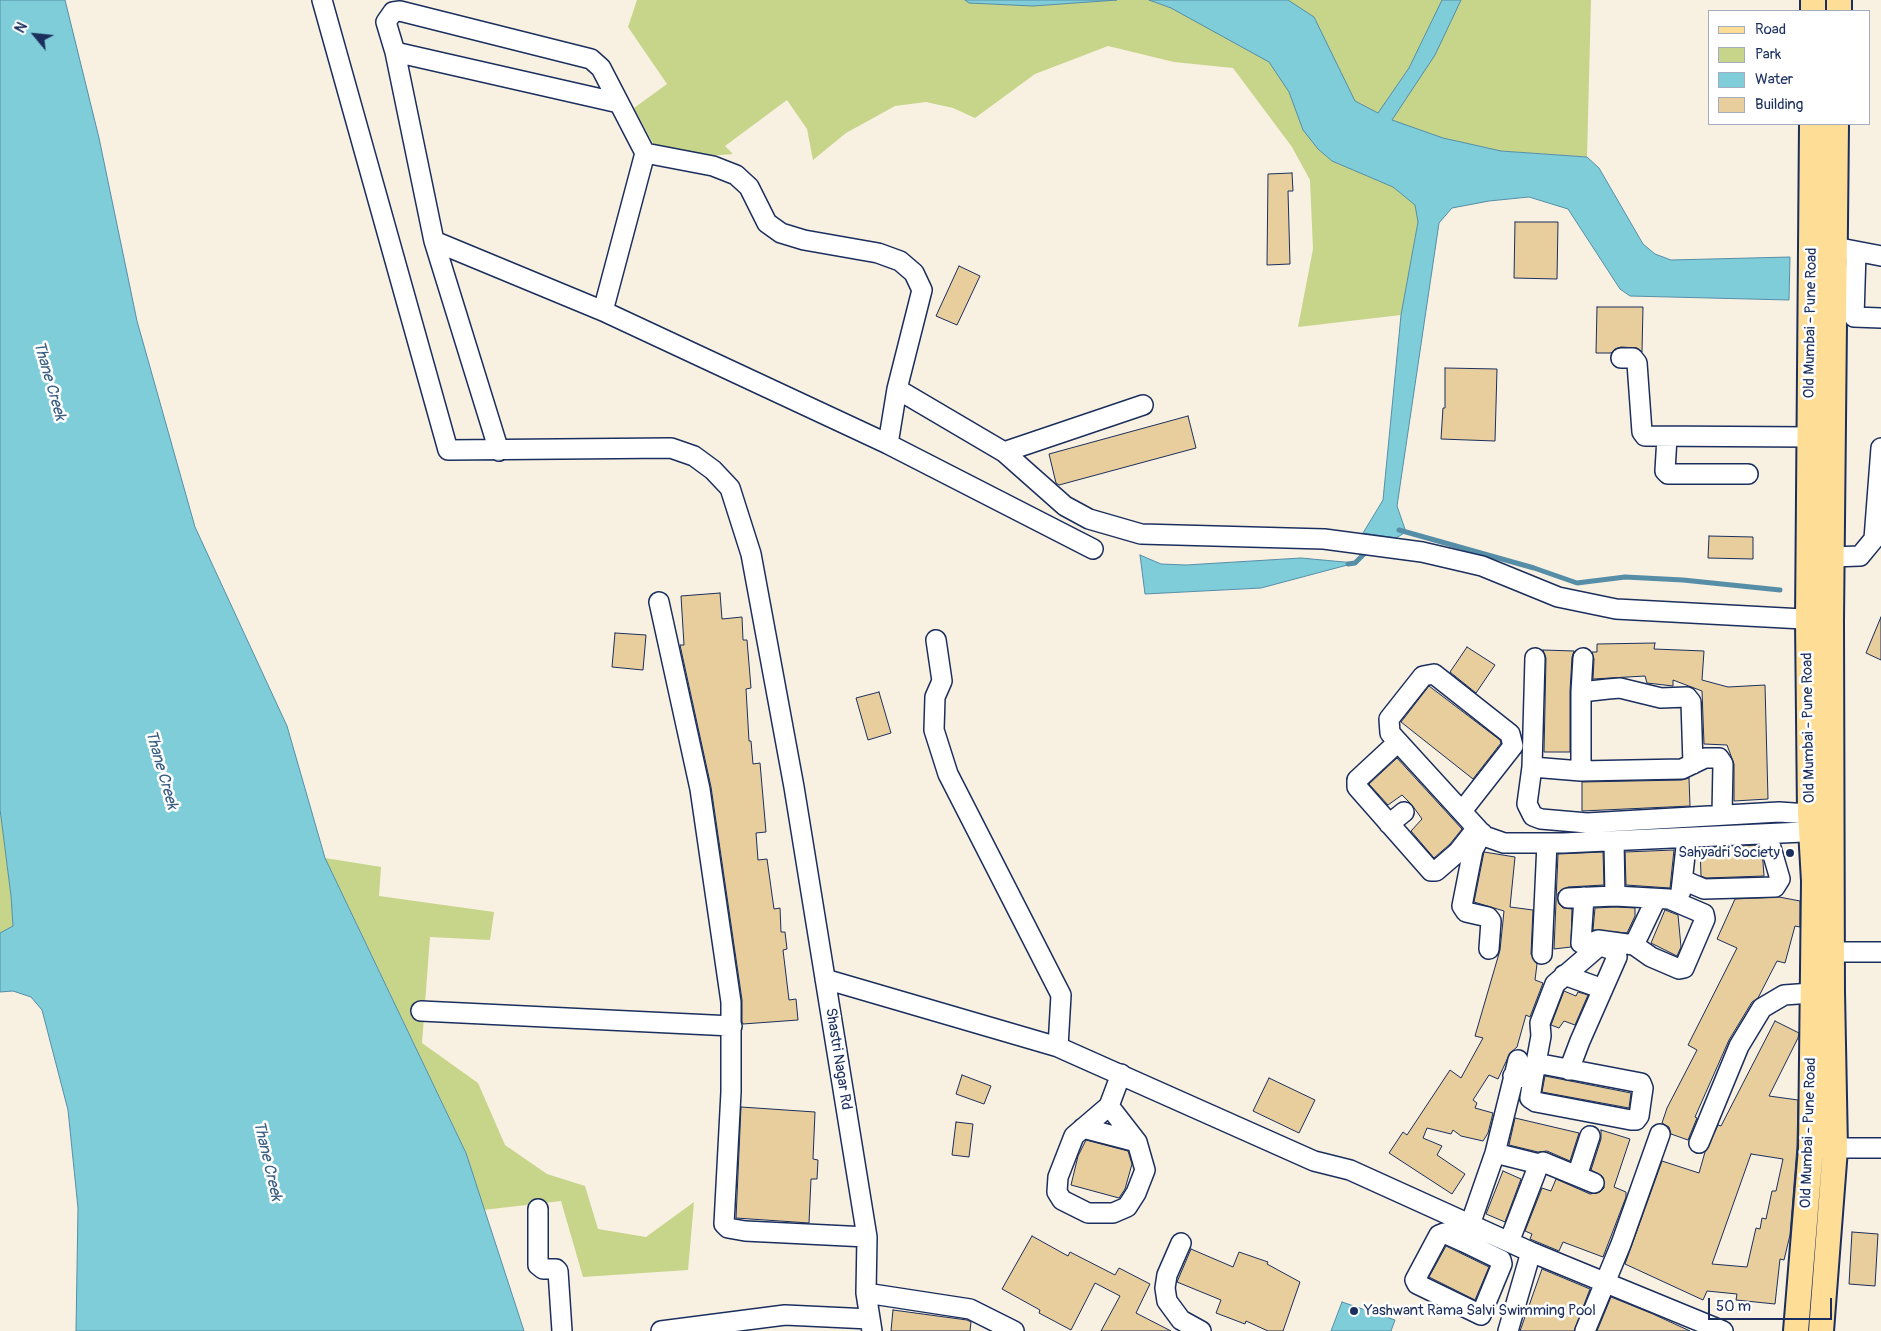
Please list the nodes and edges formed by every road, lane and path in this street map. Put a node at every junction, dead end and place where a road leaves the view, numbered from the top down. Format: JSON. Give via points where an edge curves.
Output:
{"nodes":[{"id":1,"x":322,"y":0,"type":"edge"},
{"id":2,"x":395,"y":52,"type":"junction"},
{"id":3,"x":619,"y":103,"type":"junction"},
{"id":4,"x":1812,"y":125,"type":"edge"},
{"id":5,"x":1836,"y":125,"type":"edge"},
{"id":6,"x":645,"y":153,"type":"junction"},
{"id":7,"x":434,"y":241,"type":"junction"},
{"id":8,"x":1834,"y":248,"type":"junction"},
{"id":9,"x":1881,"y":256,"type":"edge"},
{"id":10,"x":603,"y":311,"type":"junction"},
{"id":11,"x":1854,"y":317,"type":"junction"},
{"id":12,"x":1881,"y":318,"type":"edge"},
{"id":13,"x":1835,"y":339,"type":"junction"},
{"id":14,"x":1621,"y":358,"type":"dead end"},
{"id":15,"x":897,"y":389,"type":"junction"},
{"id":16,"x":1143,"y":405,"type":"dead end"},
{"id":17,"x":1667,"y":437,"type":"junction"},
{"id":18,"x":1810,"y":437,"type":"junction"},
{"id":19,"x":888,"y":444,"type":"junction"},
{"id":20,"x":1881,"y":448,"type":"edge"},
{"id":21,"x":499,"y":450,"type":"junction"},
{"id":22,"x":1004,"y":452,"type":"junction"},
{"id":23,"x":1748,"y":474,"type":"dead end"},
{"id":24,"x":1092,"y":549,"type":"dead end"},
{"id":25,"x":1831,"y":557,"type":"junction"},
{"id":26,"x":659,"y":602,"type":"dead end"},
{"id":27,"x":1820,"y":620,"type":"junction"},
{"id":28,"x":936,"y":640,"type":"dead end"},
{"id":29,"x":1535,"y":658,"type":"dead end"},
{"id":30,"x":1583,"y":658,"type":"dead end"},
{"id":31,"x":1582,"y":692,"type":"junction"},
{"id":32,"x":1398,"y":742,"type":"junction"},
{"id":33,"x":1693,"y":764,"type":"junction"},
{"id":34,"x":1532,"y":767,"type":"junction"},
{"id":35,"x":1581,"y":771,"type":"junction"},
{"id":36,"x":1462,"y":811,"type":"junction"},
{"id":37,"x":1404,"y":812,"type":"dead end"},
{"id":38,"x":1722,"y":815,"type":"junction"},
{"id":39,"x":1821,"y":823,"type":"junction"},
{"id":40,"x":1389,"y":824,"type":"junction"},
{"id":41,"x":1479,"y":830,"type":"junction"},
{"id":42,"x":1767,"y":834,"type":"junction"},
{"id":43,"x":1687,"y":838,"type":"junction"},
{"id":44,"x":1614,"y":841,"type":"junction"},
{"id":45,"x":1547,"y":843,"type":"junction"},
{"id":46,"x":1684,"y":880,"type":"junction"},
{"id":47,"x":1615,"y":896,"type":"junction"},
{"id":48,"x":1564,"y":897,"type":"junction"},
{"id":49,"x":1665,"y":900,"type":"junction"},
{"id":50,"x":1634,"y":945,"type":"junction"},
{"id":51,"x":1489,"y":949,"type":"dead end"},
{"id":52,"x":1823,"y":952,"type":"junction"},
{"id":53,"x":1881,"y":952,"type":"edge"},
{"id":54,"x":1542,"y":954,"type":"dead end"},
{"id":55,"x":1564,"y":975,"type":"junction"},
{"id":56,"x":825,"y":979,"type":"junction"},
{"id":57,"x":1603,"y":989,"type":"junction"},
{"id":58,"x":1822,"y":992,"type":"junction"},
{"id":59,"x":421,"y":1011,"type":"dead end"},
{"id":60,"x":732,"y":1026,"type":"junction"},
{"id":61,"x":1058,"y":1047,"type":"junction"},
{"id":62,"x":1525,"y":1070,"type":"junction"},
{"id":63,"x":1569,"y":1070,"type":"junction"},
{"id":64,"x":1121,"y":1074,"type":"junction"},
{"id":65,"x":1109,"y":1106,"type":"junction"},
{"id":66,"x":1083,"y":1128,"type":"junction"},
{"id":67,"x":1660,"y":1134,"type":"dead end"},
{"id":68,"x":1590,"y":1136,"type":"dead end"},
{"id":69,"x":1136,"y":1142,"type":"junction"},
{"id":70,"x":1699,"y":1143,"type":"dead end"},
{"id":71,"x":1811,"y":1148,"type":"junction"},
{"id":72,"x":1881,"y":1148,"type":"edge"},
{"id":73,"x":1835,"y":1149,"type":"junction"},
{"id":74,"x":1495,"y":1154,"type":"junction"},
{"id":75,"x":1538,"y":1164,"type":"junction"},
{"id":76,"x":538,"y":1209,"type":"dead end"},
{"id":77,"x":1467,"y":1234,"type":"junction"},
{"id":78,"x":867,"y":1237,"type":"junction"},
{"id":79,"x":1509,"y":1242,"type":"junction"},
{"id":80,"x":1181,"y":1243,"type":"dead end"},
{"id":81,"x":1804,"y":1243,"type":"junction"},
{"id":82,"x":1828,"y":1243,"type":"junction"},
{"id":83,"x":1531,"y":1252,"type":"junction"},
{"id":84,"x":1605,"y":1284,"type":"junction"},
{"id":85,"x":866,"y":1293,"type":"junction"},
{"id":86,"x":1481,"y":1315,"type":"junction"},
{"id":87,"x":786,"y":1323,"type":"edge"},
{"id":88,"x":871,"y":1325,"type":"edge"},
{"id":89,"x":1508,"y":1329,"type":"edge"},
{"id":90,"x":1011,"y":1330,"type":"edge"},
{"id":91,"x":562,"y":1331,"type":"edge"},
{"id":92,"x":661,"y":1331,"type":"edge"},
{"id":93,"x":1201,"y":1331,"type":"edge"},
{"id":94,"x":1586,"y":1331,"type":"edge"},
{"id":95,"x":1723,"y":1331,"type":"edge"},
{"id":96,"x":1796,"y":1331,"type":"edge"},
{"id":97,"x":1821,"y":1331,"type":"edge"}],
"edges":[{"from":1,"to":21,"type":"street","name":"Shastri Nagar Rd","via":[[448,450]]},
{"from":2,"to":3,"type":"street"},
{"from":2,"to":3,"type":"street","via":[[386,22],[393,12],[400,11],[591,59],[601,68]]},
{"from":2,"to":7,"type":"street"},
{"from":3,"to":6,"type":"street"},
{"from":4,"to":8,"type":"main road","name":"Old Mumbai - Pune Road"},
{"from":5,"to":8,"type":"main road","name":"Old Mumbai - Pune Road"},
{"from":6,"to":10,"type":"street"},
{"from":6,"to":15,"type":"street","via":[[713,166],[736,175],[749,187],[767,224],[781,233],[878,253],[900,261],[914,273],[922,290]]},
{"from":7,"to":10,"type":"street"},
{"from":7,"to":21,"type":"street"},
{"from":8,"to":9,"type":"street"},
{"from":8,"to":11,"type":"street"},
{"from":8,"to":13,"type":"main road","name":"Old Mumbai - Pune Road"},
{"from":8,"to":18,"type":"main road","name":"Old Mumbai - Pune Road"},
{"from":10,"to":19,"type":"street"},
{"from":11,"to":12,"type":"street"},
{"from":11,"to":13,"type":"street","via":[[1842,325]]},
{"from":13,"to":25,"type":"main road","name":"Old Mumbai - Pune Road"},
{"from":14,"to":17,"type":"street","via":[[1633,358],[1637,364],[1642,432],[1646,436]]},
{"from":15,"to":19,"type":"street"},
{"from":15,"to":22,"type":"street"},
{"from":16,"to":22,"type":"street"},
{"from":17,"to":18,"type":"street"},
{"from":17,"to":23,"type":"street","via":[[1665,471],[1668,474]]},
{"from":18,"to":27,"type":"main road","name":"Old Mumbai - Pune Road"},
{"from":19,"to":24,"type":"street"},
{"from":20,"to":25,"type":"street","via":[[1874,540],[1860,556]]},
{"from":21,"to":56,"type":"street","name":"Shastri Nagar Rd","via":[[671,448],[694,456],[730,488],[751,554]]},
{"from":22,"to":27,"type":"street","via":[[1065,506],[1089,519],[1141,534],[1316,539],[1372,545],[1482,566],[1558,597],[1587,605]]},
{"from":25,"to":27,"type":"main road","name":"Old Mumbai - Pune Road"},
{"from":26,"to":60,"type":"street","via":[[700,789]]},
{"from":27,"to":39,"type":"main road","name":"Old Mumbai - Pune Road"},
{"from":28,"to":61,"type":"street","via":[[942,681],[935,697],[934,730],[948,774],[1061,995]]},
{"from":29,"to":34,"type":"street"},
{"from":30,"to":31,"type":"street"},
{"from":31,"to":33,"type":"street","via":[[1620,688],[1661,698],[1687,697],[1692,702]]},
{"from":31,"to":35,"type":"street"},
{"from":32,"to":36,"type":"street"},
{"from":32,"to":36,"type":"street","via":[[1390,733],[1389,719],[1423,676],[1434,674],[1510,734],[1513,746]]},
{"from":32,"to":40,"type":"street","via":[[1357,780],[1357,787]]},
{"from":33,"to":35,"type":"street","via":[[1682,769]]},
{"from":33,"to":38,"type":"street","via":[[1705,758],[1719,758],[1723,764]]},
{"from":34,"to":35,"type":"street"},
{"from":34,"to":38,"type":"street","via":[[1527,804],[1533,816],[1541,819],[1587,823]]},
{"from":36,"to":41,"type":"street"},
{"from":37,"to":40,"type":"street"},
{"from":38,"to":39,"type":"street","via":[[1779,812]]},
{"from":39,"to":42,"type":"street"},
{"from":39,"to":52,"type":"main road","name":"Old Mumbai - Pune Road"},
{"from":40,"to":41,"type":"street","via":[[1431,871],[1436,871]]},
{"from":41,"to":45,"type":"street","via":[[1504,843]]},
{"from":41,"to":51,"type":"street","via":[[1462,906],[1466,912],[1488,917],[1491,921]]},
{"from":42,"to":43,"type":"street"},
{"from":42,"to":46,"type":"street","via":[[1780,880],[1775,887],[1704,889]]},
{"from":43,"to":44,"type":"street"},
{"from":43,"to":46,"type":"street"},
{"from":44,"to":45,"type":"street"},
{"from":44,"to":47,"type":"street"},
{"from":45,"to":48,"type":"street"},
{"from":46,"to":49,"type":"street","via":[[1682,890]]},
{"from":47,"to":48,"type":"street"},
{"from":47,"to":49,"type":"street"},
{"from":48,"to":50,"type":"street","via":[[1581,943],[1586,945],[1598,940]]},
{"from":48,"to":54,"type":"street"},
{"from":49,"to":50,"type":"street"},
{"from":49,"to":50,"type":"street","via":[[1704,914],[1705,919],[1684,968],[1665,963]]},
{"from":52,"to":53,"type":"street"},
{"from":52,"to":58,"type":"main road","name":"Old Mumbai - Pune Road"},
{"from":55,"to":57,"type":"street"},
{"from":55,"to":57,"type":"street","via":[[1598,947],[1604,947],[1617,954]]},
{"from":55,"to":62,"type":"street","via":[[1555,984],[1541,1017]]},
{"from":56,"to":61,"type":"street"},
{"from":56,"to":78,"type":"street","name":"Shastri Nagar Rd"},
{"from":57,"to":63,"type":"street"},
{"from":58,"to":70,"type":"street","via":[[1784,995],[1762,1008],[1739,1046]]},
{"from":58,"to":71,"type":"main road","name":"Old Mumbai - Pune Road"},
{"from":58,"to":73,"type":"main road","name":"Old Mumbai - Pune Road"},
{"from":59,"to":60,"type":"street"},
{"from":60,"to":78,"type":"street","via":[[725,1227],[745,1231]]},
{"from":61,"to":64,"type":"street"},
{"from":62,"to":63,"type":"street"},
{"from":62,"to":63,"type":"street","via":[[1532,1101],[1631,1120],[1638,1118],[1644,1088],[1641,1083]]},
{"from":62,"to":74,"type":"street"},
{"from":64,"to":65,"type":"street"},
{"from":64,"to":77,"type":"street","via":[[1314,1161],[1350,1170]]},
{"from":65,"to":66,"type":"street"},
{"from":65,"to":69,"type":"street"},
{"from":66,"to":69,"type":"street"},
{"from":66,"to":69,"type":"street","via":[[1074,1136],[1058,1178],[1057,1192],[1062,1200],[1088,1213],[1113,1213],[1127,1207],[1144,1170]]},
{"from":67,"to":84,"type":"street"},
{"from":68,"to":75,"type":"street","via":[[1586,1180],[1543,1162]]},
{"from":71,"to":73,"type":"street"},
{"from":71,"to":81,"type":"main road","name":"Old Mumbai - Pune Road"},
{"from":72,"to":73,"type":"street"},
{"from":73,"to":82,"type":"main road","name":"Old Mumbai - Pune Road"},
{"from":74,"to":75,"type":"street"},
{"from":74,"to":77,"type":"street"},
{"from":75,"to":79,"type":"street"},
{"from":76,"to":91,"type":"street","via":[[538,1265],[558,1272]]},
{"from":77,"to":79,"type":"street"},
{"from":77,"to":86,"type":"street","via":[[1502,1264]]},
{"from":77,"to":86,"type":"street","via":[[1439,1235],[1415,1280],[1417,1284]]},
{"from":78,"to":85,"type":"street","name":"Shastri Nagar Rd"},
{"from":79,"to":83,"type":"street"},
{"from":80,"to":93,"type":"street","via":[[1167,1275],[1167,1301],[1181,1320]]},
{"from":81,"to":82,"type":"main road"},
{"from":81,"to":96,"type":"main road","name":"Old Mumbai - Pune Road"},
{"from":82,"to":97,"type":"main road","name":"Old Mumbai - Pune Road"},
{"from":83,"to":84,"type":"street"},
{"from":83,"to":89,"type":"street"},
{"from":84,"to":94,"type":"street"},
{"from":84,"to":95,"type":"street"},
{"from":85,"to":88,"type":"street","name":"Shastri Nagar Rd"},
{"from":85,"to":90,"type":"street","via":[[970,1308]]},
{"from":86,"to":89,"type":"street"},
{"from":87,"to":88,"type":"street"},
{"from":87,"to":92,"type":"street"}]}
